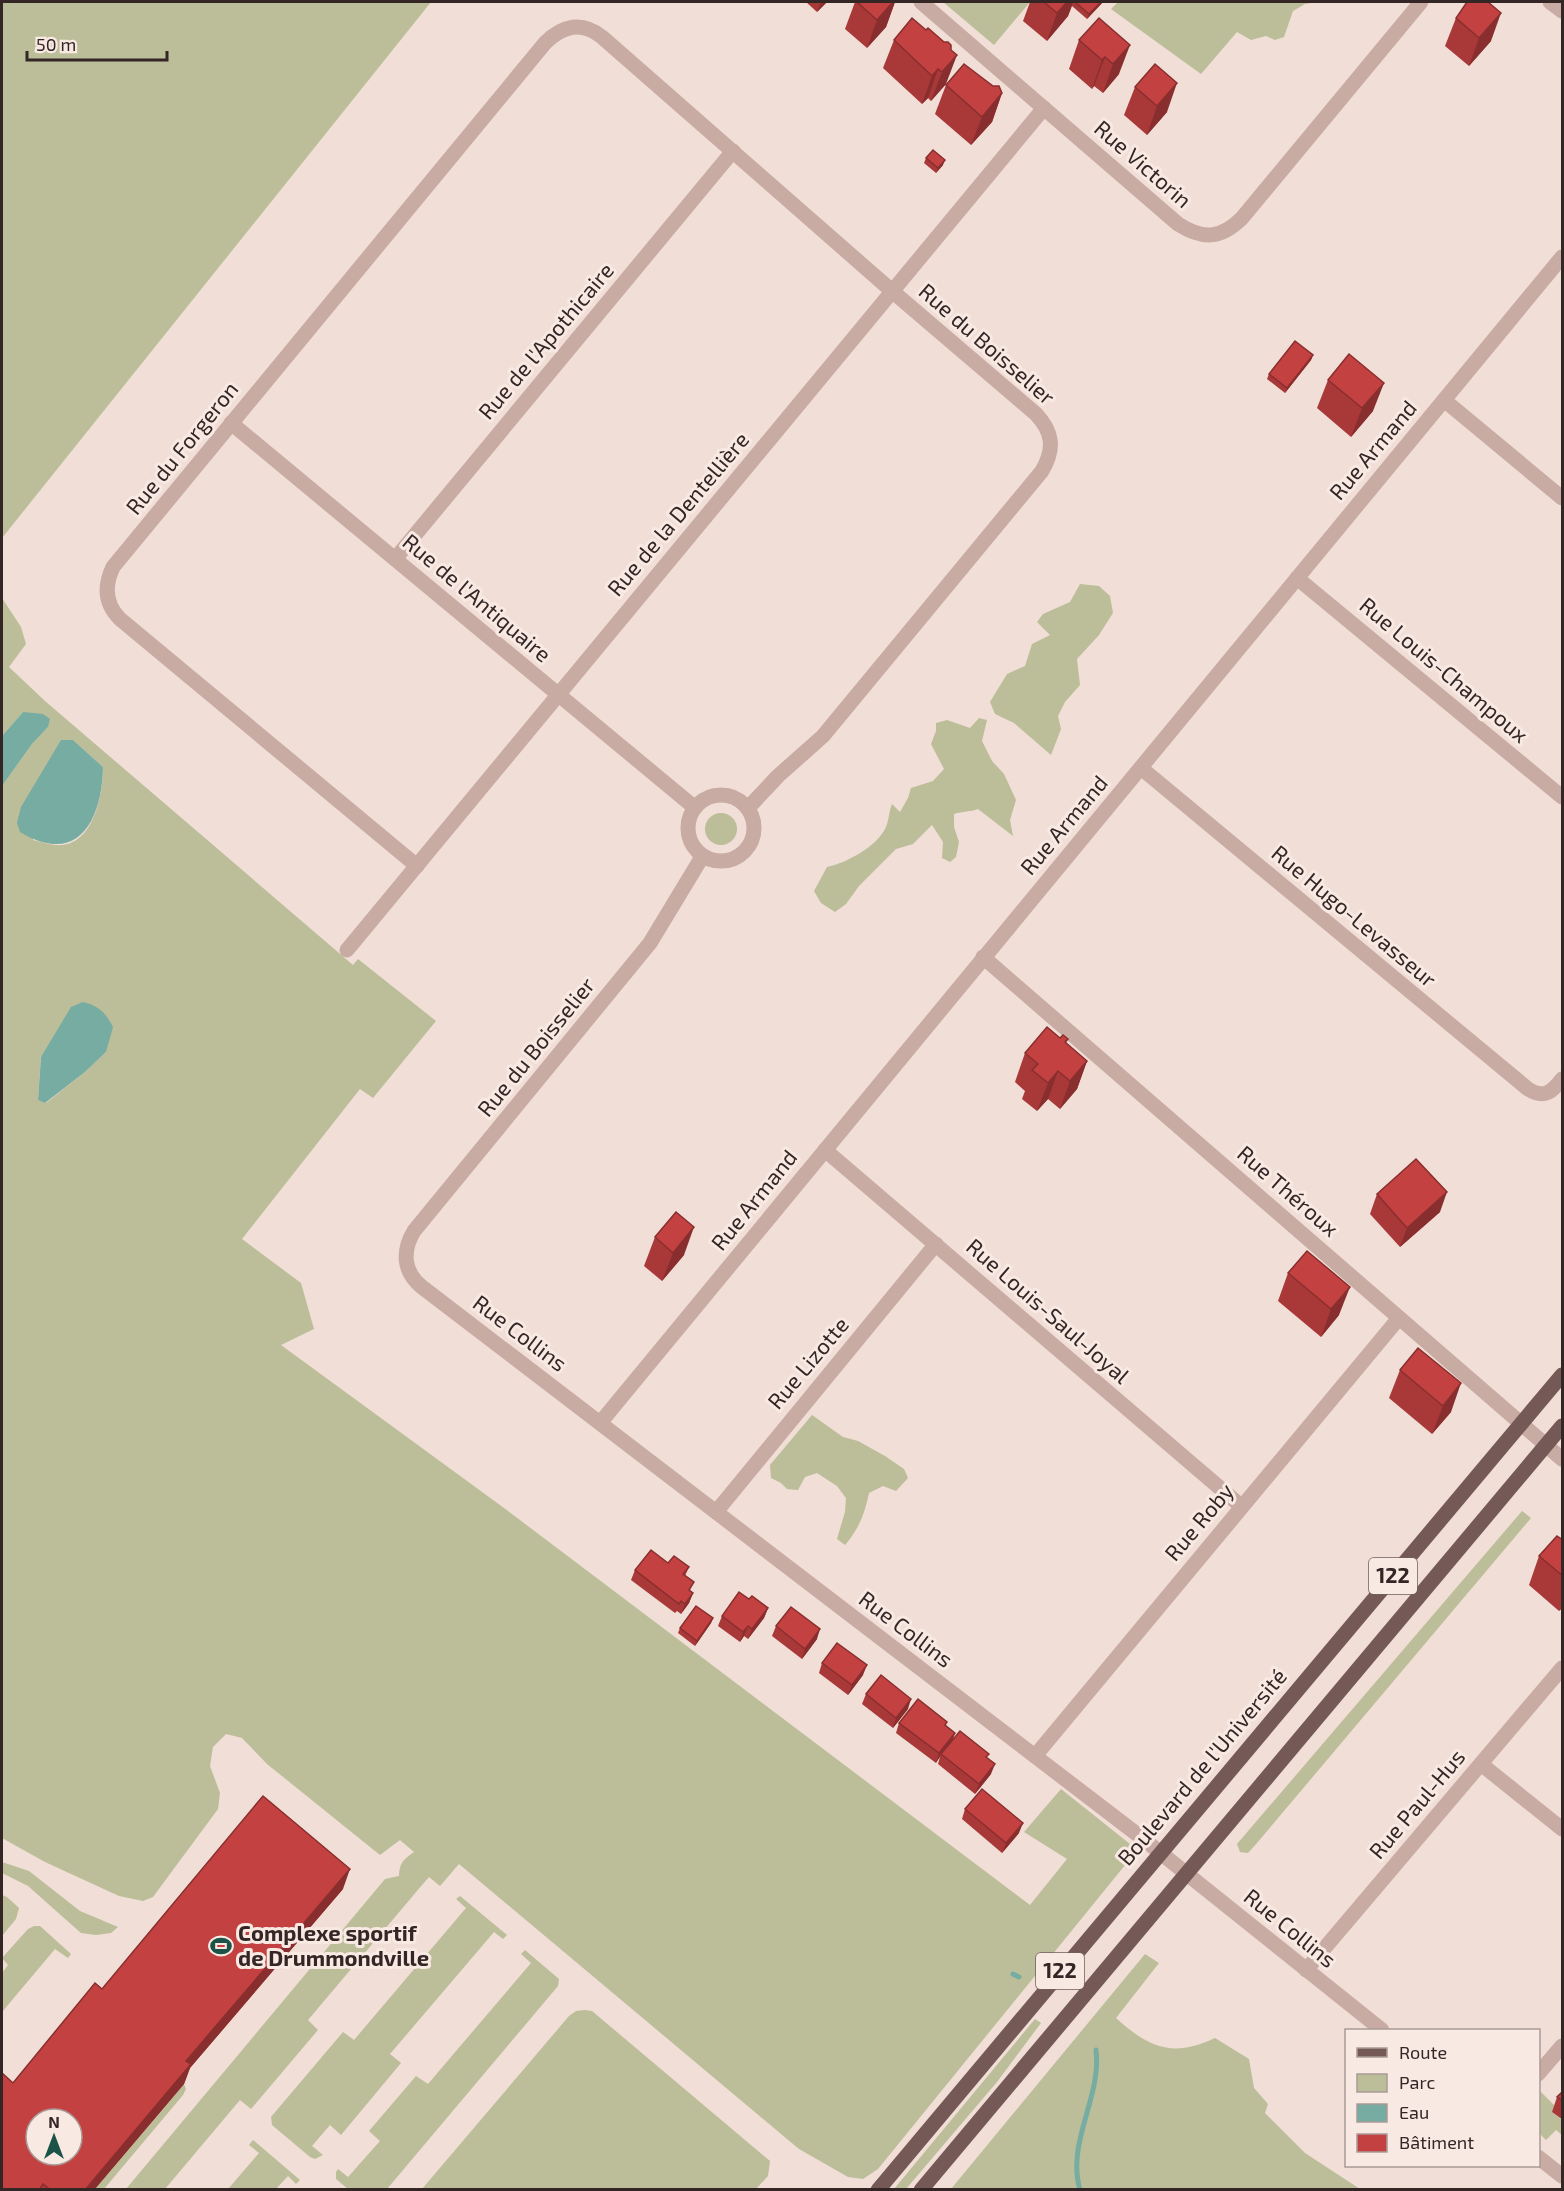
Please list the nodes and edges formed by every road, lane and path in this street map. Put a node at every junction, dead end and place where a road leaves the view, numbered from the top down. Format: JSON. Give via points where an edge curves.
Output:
{"nodes":[{"id":1,"x":921,"y":2,"type":"edge"},
{"id":2,"x":1421,"y":2,"type":"edge"},
{"id":3,"x":1550,"y":2,"type":"edge"},
{"id":4,"x":1563,"y":11,"type":"edge"},
{"id":5,"x":575,"y":26,"type":"joint"},
{"id":6,"x":1044,"y":108,"type":"junction"},
{"id":7,"x":733,"y":151,"type":"junction"},
{"id":8,"x":1563,"y":257,"type":"edge"},
{"id":9,"x":892,"y":291,"type":"junction"},
{"id":10,"x":1443,"y":400,"type":"junction"},
{"id":11,"x":231,"y":423,"type":"junction"},
{"id":12,"x":1563,"y":498,"type":"edge"},
{"id":13,"x":395,"y":559,"type":"junction"},
{"id":14,"x":1297,"y":578,"type":"junction"},
{"id":15,"x":559,"y":695,"type":"junction"},
{"id":16,"x":1141,"y":768,"type":"junction"},
{"id":17,"x":1563,"y":797,"type":"edge"},
{"id":18,"x":694,"y":807,"type":"junction"},
{"id":19,"x":747,"y":808,"type":"junction"},
{"id":20,"x":702,"y":857,"type":"junction"},
{"id":21,"x":417,"y":866,"type":"junction"},
{"id":22,"x":347,"y":950,"type":"dead end"},
{"id":23,"x":983,"y":957,"type":"junction"},
{"id":24,"x":1563,"y":1079,"type":"edge"},
{"id":25,"x":825,"y":1149,"type":"junction"},
{"id":26,"x":936,"y":1244,"type":"junction"},
{"id":27,"x":406,"y":1263,"type":"joint"},
{"id":28,"x":1400,"y":1318,"type":"junction"},
{"id":29,"x":1563,"y":1375,"type":"edge"},
{"id":30,"x":600,"y":1422,"type":"junction"},
{"id":31,"x":1521,"y":1425,"type":"junction"},
{"id":32,"x":1563,"y":1426,"type":"edge"},
{"id":33,"x":1546,"y":1446,"type":"junction"},
{"id":34,"x":1563,"y":1460,"type":"edge"},
{"id":35,"x":1241,"y":1506,"type":"junction"},
{"id":36,"x":716,"y":1512,"type":"junction"},
{"id":37,"x":1563,"y":1668,"type":"edge"},
{"id":38,"x":1035,"y":1756,"type":"junction"},
{"id":39,"x":1481,"y":1764,"type":"junction"},
{"id":40,"x":1563,"y":1829,"type":"edge"},
{"id":41,"x":1160,"y":1852,"type":"junction"},
{"id":42,"x":1186,"y":1872,"type":"junction"},
{"id":43,"x":1306,"y":1970,"type":"junction"},
{"id":44,"x":1380,"y":2029,"type":"edge"},
{"id":45,"x":1563,"y":2046,"type":"edge"},
{"id":46,"x":1540,"y":2073,"type":"edge"},
{"id":47,"x":1540,"y":2158,"type":"edge"},
{"id":48,"x":1563,"y":2176,"type":"edge"},
{"id":49,"x":878,"y":2190,"type":"edge"},
{"id":50,"x":921,"y":2190,"type":"edge"}],
"edges":[{"from":1,"to":6,"type":"street","name":"Rue Victorin"},
{"from":2,"to":6,"type":"street","name":"Rue Victorin","via":[[1242,218],[1219,234],[1197,234],[1178,224]]},
{"from":3,"to":4,"type":"street"},
{"from":5,"to":7,"type":"street","name":"Rue du Boisselier","via":[[602,37]]},
{"from":5,"to":11,"type":"street","name":"Rue du Forgeron","via":[[559,31],[545,43]]},
{"from":6,"to":9,"type":"street","name":"Rue de la Dentellière"},
{"from":7,"to":9,"type":"street","name":"Rue du Boisselier"},
{"from":7,"to":13,"type":"street","name":"Rue de l'Apothicaire"},
{"from":8,"to":10,"type":"street","name":"Rue Armand"},
{"from":9,"to":15,"type":"street","name":"Rue de la Dentellière"},
{"from":9,"to":19,"type":"street","name":"Rue du Boisselier","via":[[1043,422],[1051,439],[1048,461],[824,736]]},
{"from":10,"to":12,"type":"street"},
{"from":10,"to":14,"type":"street","name":"Rue Armand"},
{"from":11,"to":13,"type":"street","name":"Rue de l'Antiquaire"},
{"from":11,"to":21,"type":"street","name":"Rue du Forgeron","via":[[113,567],[107,585],[109,603],[120,619]]},
{"from":13,"to":15,"type":"street","name":"Rue de l'Antiquaire"},
{"from":14,"to":16,"type":"street","name":"Rue Armand"},
{"from":14,"to":17,"type":"street","name":"Rue Louis-Champoux"},
{"from":15,"to":18,"type":"street","name":"Rue de l'Antiquaire"},
{"from":15,"to":21,"type":"street","name":"Rue de la Dentellière"},
{"from":16,"to":23,"type":"street","name":"Rue Armand"},
{"from":16,"to":24,"type":"street","name":"Rue Hugo-Levasseur","via":[[1528,1089],[1540,1095],[1553,1091]]},
{"from":18,"to":19,"type":"street","via":[[717,795],[734,798]]},
{"from":18,"to":20,"type":"street","via":[[687,834]]},
{"from":19,"to":20,"type":"street","via":[[754,835],[745,851],[729,861]]},
{"from":20,"to":27,"type":"street","name":"Rue du Boisselier","via":[[650,943],[414,1231]]},
{"from":21,"to":22,"type":"street","name":"Rue de la Dentellière"},
{"from":23,"to":25,"type":"street","name":"Rue Armand"},
{"from":23,"to":28,"type":"street","name":"Rue Théroux"},
{"from":25,"to":26,"type":"street","name":"Rue Louis-Saul-Joyal"},
{"from":25,"to":30,"type":"street","name":"Rue Armand"},
{"from":26,"to":35,"type":"street","name":"Rue Louis-Saul-Joyal"},
{"from":26,"to":36,"type":"street","name":"Rue Lizotte"},
{"from":27,"to":30,"type":"street","name":"Rue Collins","via":[[411,1277],[422,1287]]},
{"from":28,"to":31,"type":"street","name":"Rue Théroux"},
{"from":28,"to":35,"type":"street","name":"Rue Roby"},
{"from":29,"to":31,"type":"main road","name":"Boulevard de l'Université","number":"122"},
{"from":30,"to":36,"type":"street","name":"Rue Collins"},
{"from":31,"to":33,"type":"street","name":"Rue Théroux"},
{"from":31,"to":41,"type":"main road","name":"Boulevard de l'Université","number":"122"},
{"from":32,"to":33,"type":"main road"},
{"from":33,"to":34,"type":"street","name":"Rue Théroux"},
{"from":33,"to":42,"type":"main road"},
{"from":35,"to":38,"type":"street","name":"Rue Roby"},
{"from":36,"to":38,"type":"street","name":"Rue Collins"},
{"from":37,"to":39,"type":"street","name":"Rue Paul-Hus"},
{"from":38,"to":41,"type":"street","name":"Rue Collins"},
{"from":39,"to":40,"type":"street"},
{"from":39,"to":43,"type":"street","name":"Rue Paul-Hus"},
{"from":41,"to":42,"type":"street","name":"Rue Collins"},
{"from":41,"to":49,"type":"main road","name":"Boulevard de l'Université","number":"122"},
{"from":42,"to":43,"type":"street","name":"Rue Collins"},
{"from":42,"to":50,"type":"main road"},
{"from":43,"to":44,"type":"street","name":"Rue Collins"},
{"from":45,"to":46,"type":"street"},
{"from":47,"to":48,"type":"street"}]}
